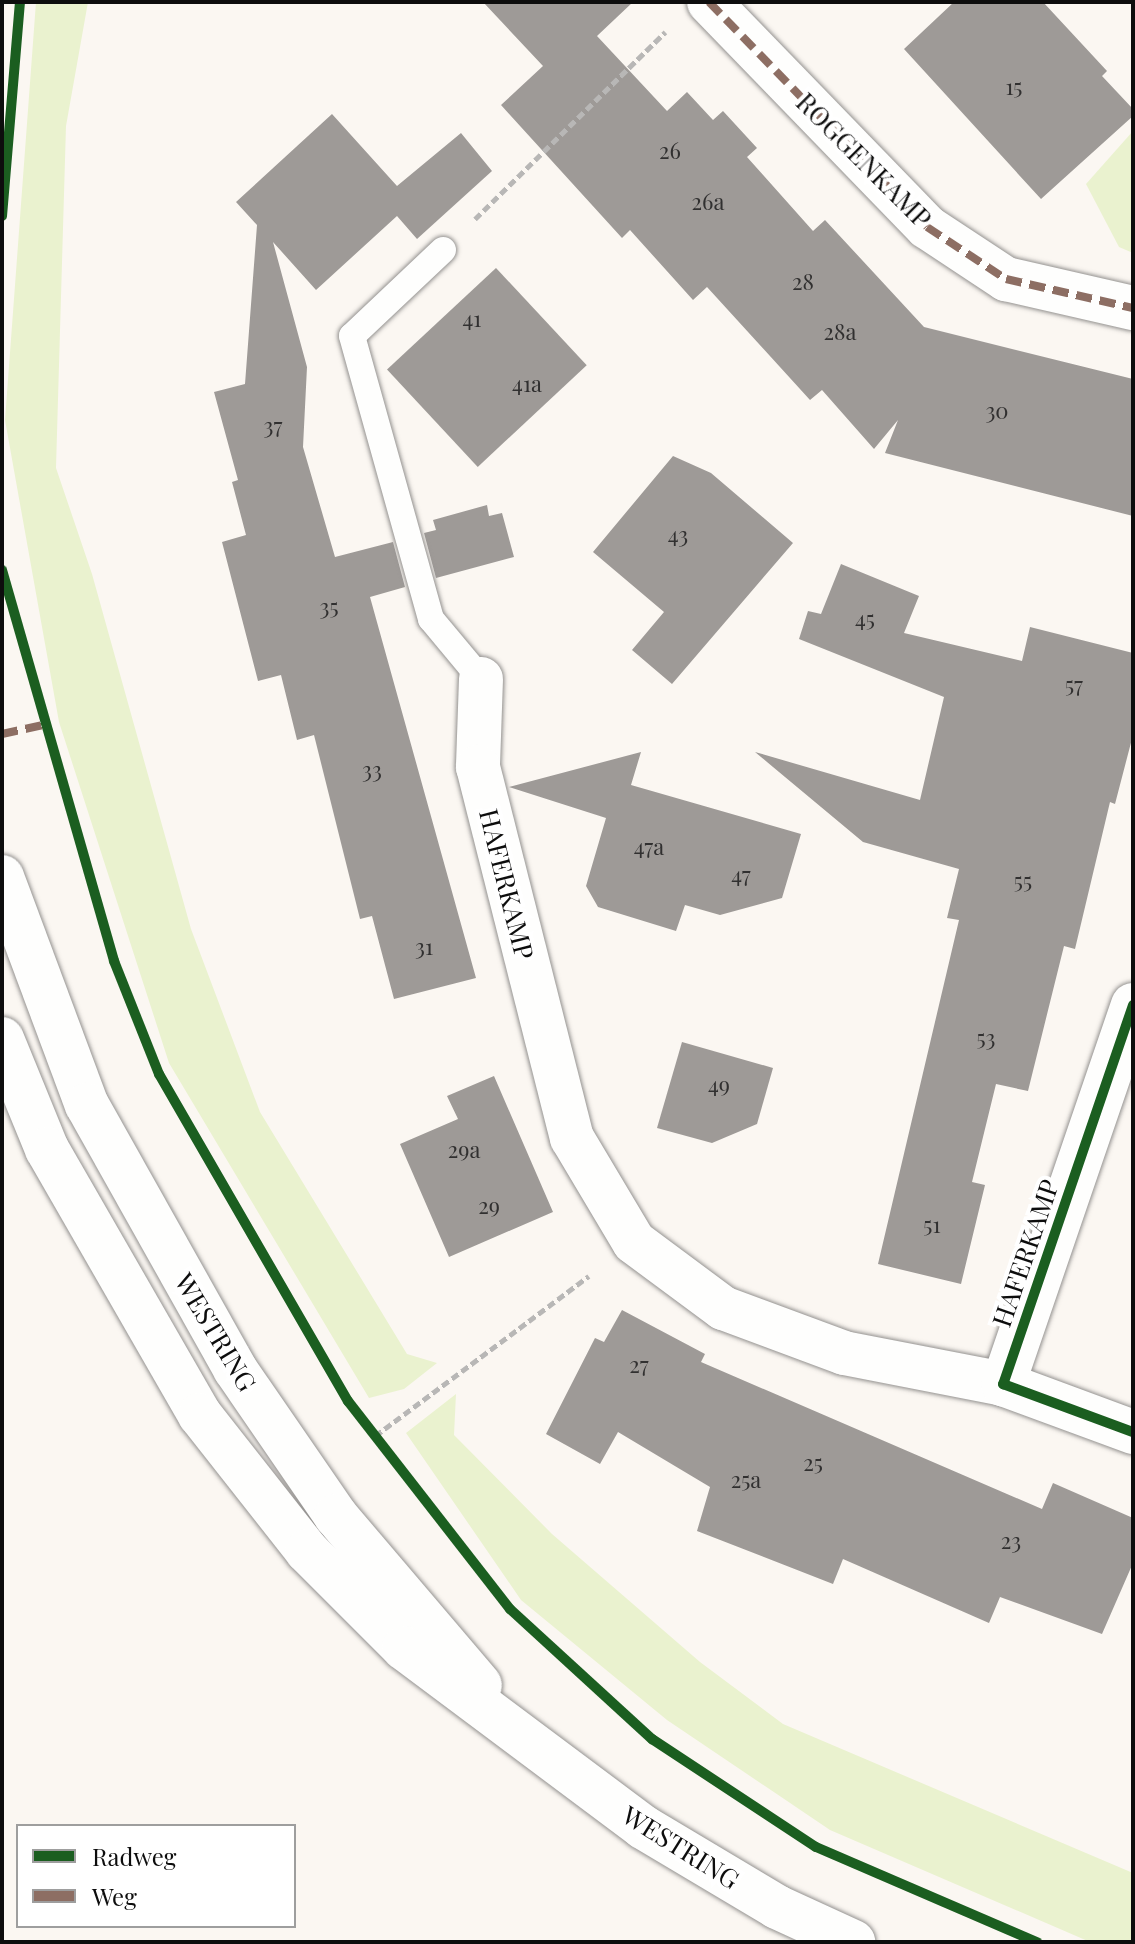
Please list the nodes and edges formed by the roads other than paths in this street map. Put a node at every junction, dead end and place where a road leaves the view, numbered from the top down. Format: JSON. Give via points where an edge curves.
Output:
{"nodes":[{"id":1,"x":709,"y":2,"type":"edge"},
{"id":2,"x":443,"y":250,"type":"road end"},
{"id":3,"x":1133,"y":308,"type":"edge"},
{"id":4,"x":481,"y":679,"type":"joint"},
{"id":5,"x":2,"y":877,"type":"edge"},
{"id":6,"x":10,"y":931,"type":"edge"},
{"id":7,"x":1133,"y":1005,"type":"edge"},
{"id":8,"x":2,"y":1039,"type":"edge"},
{"id":9,"x":1003,"y":1384,"type":"junction"},
{"id":10,"x":1133,"y":1432,"type":"edge"},
{"id":11,"x":519,"y":1733,"type":"junction"},
{"id":12,"x":853,"y":1942,"type":"edge"}],
"edges":[{"from":1,"to":3,"type":"street","name":"ROGGENKAMP","via":[[927,227],[1006,279]]},
{"from":2,"to":4,"type":"lane","via":[[352,336],[431,619]]},
{"from":4,"to":9,"type":"street","name":"HAFERKAMP","via":[[478,767],[572,1138],[634,1242],[723,1308],[844,1353]]},
{"from":5,"to":6,"type":"street","name":"WESTRING"},
{"from":6,"to":11,"type":"street","name":"WESTRING","via":[[87,1105],[235,1369],[336,1516]]},
{"from":7,"to":9,"type":"street","name":"HAFERKAMP"},
{"from":8,"to":11,"type":"street","name":"WESTRING","via":[[47,1149],[200,1415],[307,1551],[404,1648]]},
{"from":9,"to":10,"type":"street","name":"HAFERKAMP"},
{"from":11,"to":12,"type":"street","name":"WESTRING","via":[[643,1827],[777,1907]]}]}
